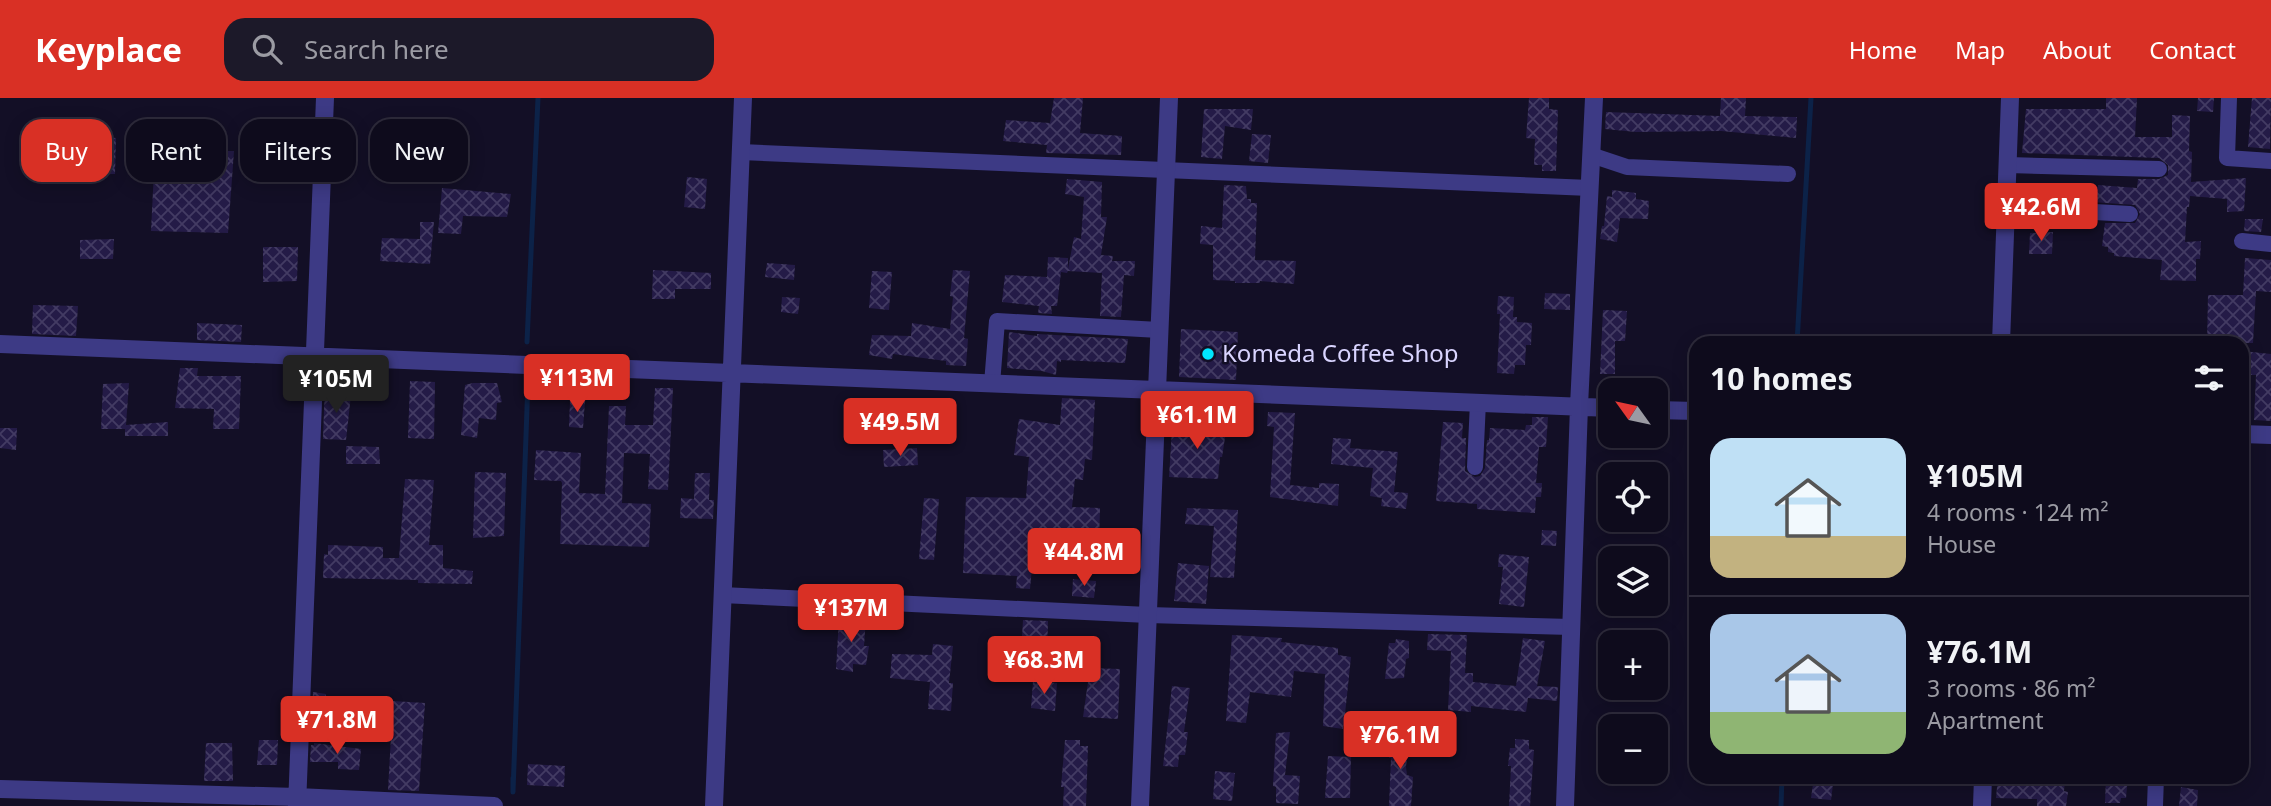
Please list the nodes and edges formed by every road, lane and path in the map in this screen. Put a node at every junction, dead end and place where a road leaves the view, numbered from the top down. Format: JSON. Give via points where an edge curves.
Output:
{"nodes":[{"id":1,"x":325,"y":98,"type":"edge"},
{"id":2,"x":743,"y":98,"type":"edge"},
{"id":3,"x":1169,"y":98,"type":"edge"},
{"id":4,"x":1594,"y":98,"type":"edge"},
{"id":5,"x":2010,"y":98,"type":"edge"},
{"id":6,"x":2230,"y":98,"type":"edge"},
{"id":7,"x":741,"y":152,"type":"junction"},
{"id":8,"x":1591,"y":155,"type":"junction"},
{"id":9,"x":2271,"y":161,"type":"edge"},
{"id":10,"x":2008,"y":165,"type":"junction"},
{"id":11,"x":1166,"y":169,"type":"junction"},
{"id":12,"x":2159,"y":169,"type":"dead end"},
{"id":13,"x":1788,"y":174,"type":"dead end"},
{"id":14,"x":1590,"y":188,"type":"junction"},
{"id":15,"x":2006,"y":208,"type":"junction"},
{"id":16,"x":2130,"y":214,"type":"dead end"},
{"id":17,"x":2242,"y":241,"type":"dead end"},
{"id":18,"x":2271,"y":244,"type":"edge"},
{"id":19,"x":1159,"y":330,"type":"junction"},
{"id":20,"x":2001,"y":336,"type":"edge"},
{"id":21,"x":0,"y":344,"type":"edge"},
{"id":22,"x":314,"y":355,"type":"junction"},
{"id":23,"x":733,"y":374,"type":"junction"},
{"id":24,"x":992,"y":384,"type":"junction"},
{"id":25,"x":1156,"y":390,"type":"junction"},
{"id":26,"x":1478,"y":402,"type":"junction"},
{"id":27,"x":1579,"y":406,"type":"junction"},
{"id":28,"x":1598,"y":407,"type":"edge"},
{"id":29,"x":1668,"y":410,"type":"edge"},
{"id":30,"x":1689,"y":411,"type":"edge"},
{"id":31,"x":2249,"y":434,"type":"edge"},
{"id":32,"x":2271,"y":435,"type":"edge"},
{"id":33,"x":1475,"y":467,"type":"dead end"},
{"id":34,"x":722,"y":595,"type":"junction"},
{"id":35,"x":1148,"y":615,"type":"junction"},
{"id":36,"x":1571,"y":627,"type":"junction"},
{"id":37,"x":1983,"y":784,"type":"edge"},
{"id":38,"x":2156,"y":784,"type":"edge"},
{"id":39,"x":0,"y":789,"type":"edge"},
{"id":40,"x":297,"y":801,"type":"edge"},
{"id":41,"x":494,"y":806,"type":"edge"},
{"id":42,"x":714,"y":806,"type":"edge"},
{"id":43,"x":1140,"y":806,"type":"edge"},
{"id":44,"x":1564,"y":806,"type":"edge"},
{"id":45,"x":1982,"y":806,"type":"edge"},
{"id":46,"x":2155,"y":806,"type":"edge"}],
"edges":[{"from":1,"to":22,"type":"street"},
{"from":2,"to":7,"type":"street"},
{"from":3,"to":11,"type":"street"},
{"from":4,"to":8,"type":"street"},
{"from":5,"to":10,"type":"street"},
{"from":6,"to":9,"type":"street","via":[[2227,158]]},
{"from":7,"to":11,"type":"street"},
{"from":7,"to":23,"type":"street"},
{"from":8,"to":13,"type":"street","via":[[1627,167]]},
{"from":8,"to":14,"type":"street"},
{"from":10,"to":12,"type":"street"},
{"from":10,"to":15,"type":"street"},
{"from":11,"to":14,"type":"street"},
{"from":11,"to":19,"type":"street"},
{"from":14,"to":27,"type":"street"},
{"from":15,"to":16,"type":"street"},
{"from":15,"to":20,"type":"street"},
{"from":17,"to":18,"type":"street"},
{"from":19,"to":24,"type":"street","via":[[997,321]]},
{"from":19,"to":25,"type":"street"},
{"from":21,"to":22,"type":"street"},
{"from":22,"to":23,"type":"street"},
{"from":22,"to":40,"type":"street"},
{"from":23,"to":24,"type":"street"},
{"from":23,"to":34,"type":"street"},
{"from":24,"to":25,"type":"street"},
{"from":25,"to":26,"type":"street"},
{"from":25,"to":35,"type":"street"},
{"from":26,"to":27,"type":"street"},
{"from":26,"to":33,"type":"street"},
{"from":27,"to":28,"type":"street"},
{"from":27,"to":36,"type":"street"},
{"from":29,"to":30,"type":"street"},
{"from":31,"to":32,"type":"street"},
{"from":34,"to":35,"type":"street"},
{"from":34,"to":42,"type":"street"},
{"from":35,"to":36,"type":"street"},
{"from":35,"to":43,"type":"street"},
{"from":36,"to":44,"type":"street"},
{"from":37,"to":45,"type":"street"},
{"from":38,"to":46,"type":"street"},
{"from":39,"to":40,"type":"street"},
{"from":40,"to":41,"type":"street"}]}
